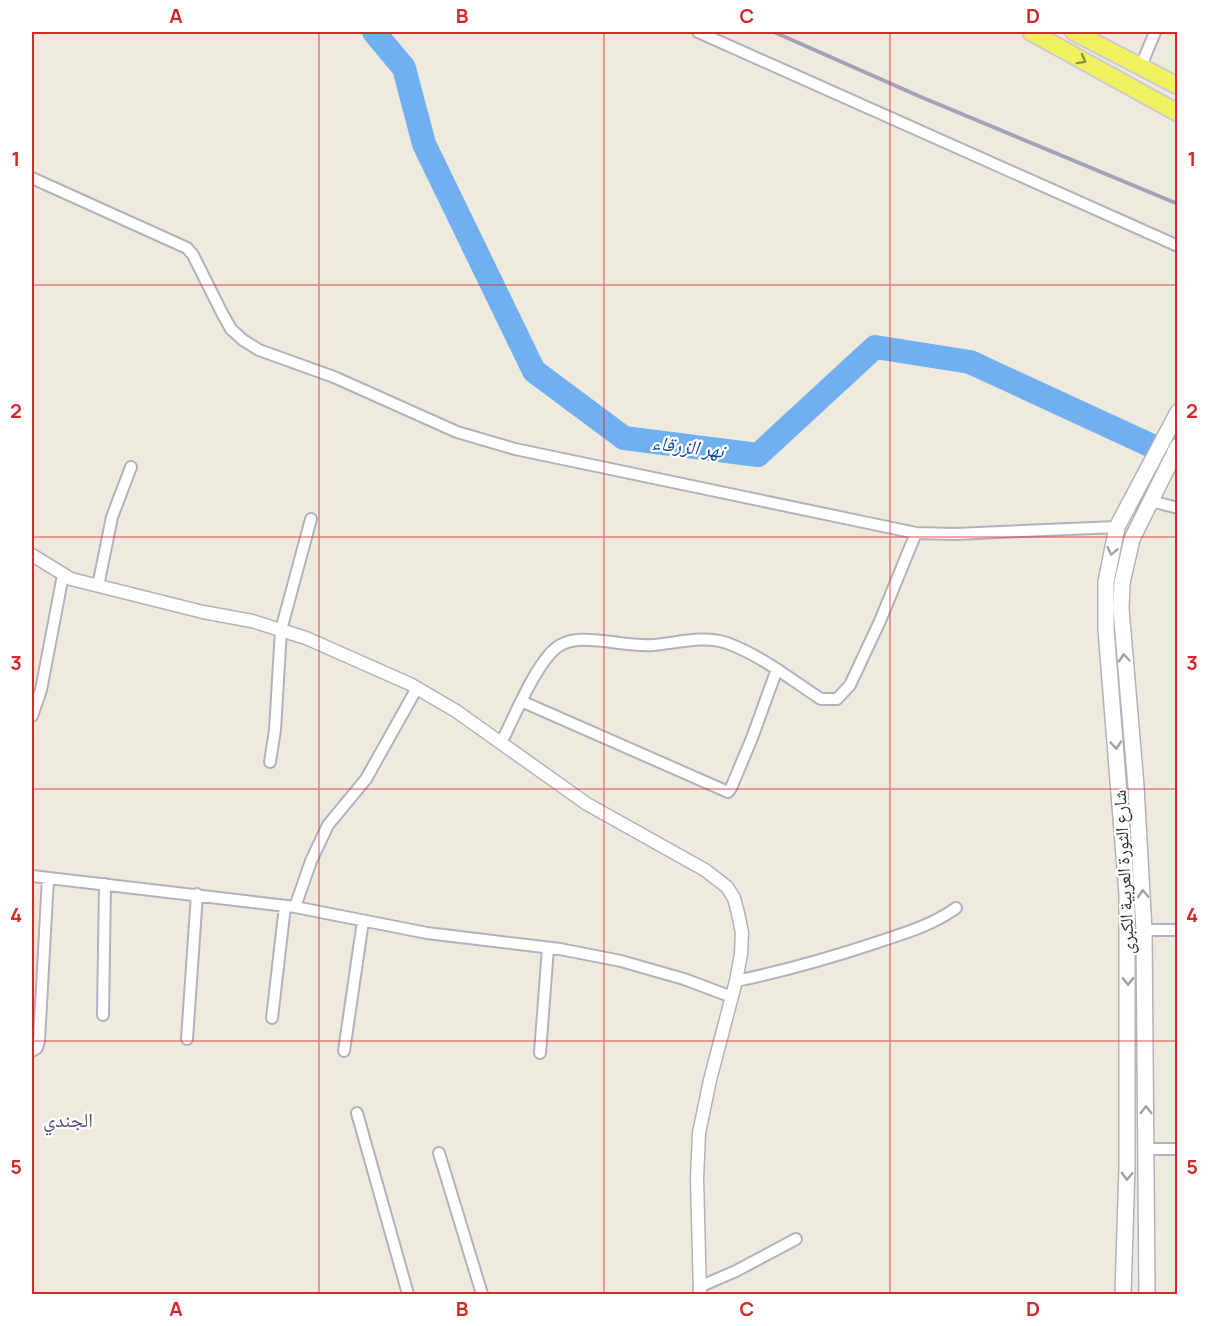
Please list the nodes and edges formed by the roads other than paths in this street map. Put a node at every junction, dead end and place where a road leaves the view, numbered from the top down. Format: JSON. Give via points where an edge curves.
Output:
{"nodes":[{"id":1,"x":698,"y":32,"type":"edge"},
{"id":2,"x":1031,"y":32,"type":"edge"},
{"id":3,"x":1155,"y":32,"type":"edge"},
{"id":4,"x":1082,"y":34,"type":"edge"},
{"id":5,"x":1141,"y":66,"type":"junction"},
{"id":6,"x":1178,"y":86,"type":"edge"},
{"id":7,"x":1178,"y":113,"type":"edge"},
{"id":8,"x":32,"y":178,"type":"edge"},
{"id":9,"x":1178,"y":246,"type":"edge"},
{"id":10,"x":1175,"y":417,"type":"edge"},
{"id":11,"x":1178,"y":446,"type":"edge"},
{"id":12,"x":131,"y":467,"type":"dead end"},
{"id":13,"x":1151,"y":501,"type":"junction"},
{"id":14,"x":1178,"y":508,"type":"edge"},
{"id":15,"x":311,"y":519,"type":"dead end"},
{"id":16,"x":1117,"y":527,"type":"junction"},
{"id":17,"x":916,"y":533,"type":"junction"},
{"id":18,"x":32,"y":555,"type":"edge"},
{"id":19,"x":63,"y":575,"type":"junction"},
{"id":20,"x":98,"y":586,"type":"junction"},
{"id":21,"x":281,"y":630,"type":"junction"},
{"id":22,"x":777,"y":669,"type":"junction"},
{"id":23,"x":417,"y":688,"type":"junction"},
{"id":24,"x":521,"y":701,"type":"junction"},
{"id":25,"x":32,"y":716,"type":"edge"},
{"id":26,"x":501,"y":743,"type":"junction"},
{"id":27,"x":270,"y":762,"type":"dead end"},
{"id":28,"x":32,"y":876,"type":"edge"},
{"id":29,"x":48,"y":878,"type":"junction"},
{"id":30,"x":105,"y":884,"type":"junction"},
{"id":31,"x":197,"y":894,"type":"junction"},
{"id":32,"x":290,"y":906,"type":"junction"},
{"id":33,"x":956,"y":908,"type":"dead end"},
{"id":34,"x":363,"y":921,"type":"junction"},
{"id":35,"x":1144,"y":930,"type":"junction"},
{"id":36,"x":1178,"y":930,"type":"edge"},
{"id":37,"x":548,"y":948,"type":"junction"},
{"id":38,"x":736,"y":981,"type":"junction"},
{"id":39,"x":732,"y":997,"type":"junction"},
{"id":40,"x":103,"y":1015,"type":"dead end"},
{"id":41,"x":273,"y":1018,"type":"dead end"},
{"id":42,"x":187,"y":1039,"type":"dead end"},
{"id":43,"x":344,"y":1050,"type":"dead end"},
{"id":44,"x":32,"y":1051,"type":"edge"},
{"id":45,"x":540,"y":1053,"type":"dead end"},
{"id":46,"x":357,"y":1113,"type":"dead end"},
{"id":47,"x":1146,"y":1149,"type":"junction"},
{"id":48,"x":1178,"y":1149,"type":"edge"},
{"id":49,"x":439,"y":1153,"type":"dead end"},
{"id":50,"x":796,"y":1239,"type":"dead end"},
{"id":51,"x":700,"y":1291,"type":"edge"},
{"id":52,"x":408,"y":1294,"type":"edge"},
{"id":53,"x":482,"y":1294,"type":"edge"},
{"id":54,"x":1123,"y":1294,"type":"edge"},
{"id":55,"x":1147,"y":1294,"type":"edge"}],
"edges":[{"from":1,"to":9,"type":"street"},
{"from":2,"to":7,"type":"main road","one_way":true},
{"from":3,"to":5,"type":"street"},
{"from":4,"to":5,"type":"main road"},
{"from":5,"to":6,"type":"main road"},
{"from":8,"to":17,"type":"street","via":[[187,248],[231,328],[259,350],[334,377],[436,424],[515,449]]},
{"from":10,"to":16,"type":"main road","name":"شارع الثورة العربية الكبرى"},
{"from":11,"to":13,"type":"main road","name":"شارع الثورة العربية الكبرى"},
{"from":12,"to":20,"type":"street","via":[[112,517]]},
{"from":13,"to":14,"type":"street"},
{"from":35,"to":13,"type":"main road","name":"شارع الثورة العربية الكبرى","one_way":true,"via":[[1121,609],[1122,583],[1132,539]]},
{"from":15,"to":21,"type":"street"},
{"from":16,"to":17,"type":"street"},
{"from":16,"to":54,"type":"main road","name":"شارع الثورة العربية الكبرى","one_way":true,"via":[[1106,582],[1106,604],[1127,894]]},
{"from":17,"to":22,"type":"street","via":[[880,621],[841,696],[821,699]]},
{"from":18,"to":19,"type":"street"},
{"from":19,"to":20,"type":"street"},
{"from":19,"to":25,"type":"street","via":[[41,690]]},
{"from":20,"to":21,"type":"street"},
{"from":21,"to":23,"type":"street"},
{"from":21,"to":27,"type":"street"},
{"from":22,"to":24,"type":"street","via":[[714,640],[633,645],[572,640],[547,656]]},
{"from":22,"to":24,"type":"street","via":[[728,792]]},
{"from":23,"to":26,"type":"street"},
{"from":23,"to":32,"type":"street","via":[[366,779],[328,825]]},
{"from":24,"to":26,"type":"street"},
{"from":26,"to":38,"type":"street","via":[[587,804],[705,870],[727,887],[734,898],[742,933]]},
{"from":28,"to":29,"type":"street"},
{"from":29,"to":30,"type":"street"},
{"from":29,"to":44,"type":"street","via":[[39,1041]]},
{"from":30,"to":31,"type":"street"},
{"from":30,"to":40,"type":"street"},
{"from":31,"to":32,"type":"street"},
{"from":31,"to":42,"type":"street"},
{"from":32,"to":34,"type":"street"},
{"from":32,"to":41,"type":"street"},
{"from":33,"to":38,"type":"street","via":[[920,928],[846,953]]},
{"from":34,"to":37,"type":"street"},
{"from":34,"to":43,"type":"street"},
{"from":35,"to":36,"type":"street"},
{"from":47,"to":35,"type":"main road","name":"شارع الثورة العربية الكبرى","one_way":true},
{"from":37,"to":39,"type":"street","via":[[621,961]]},
{"from":37,"to":45,"type":"street"},
{"from":38,"to":39,"type":"street"},
{"from":39,"to":51,"type":"street","via":[[703,1110],[697,1162]]},
{"from":46,"to":52,"type":"street"},
{"from":47,"to":48,"type":"street"},
{"from":47,"to":55,"type":"main road","name":"شارع الثورة العربية الكبرى"},
{"from":49,"to":53,"type":"street"},
{"from":50,"to":51,"type":"street"}]}
